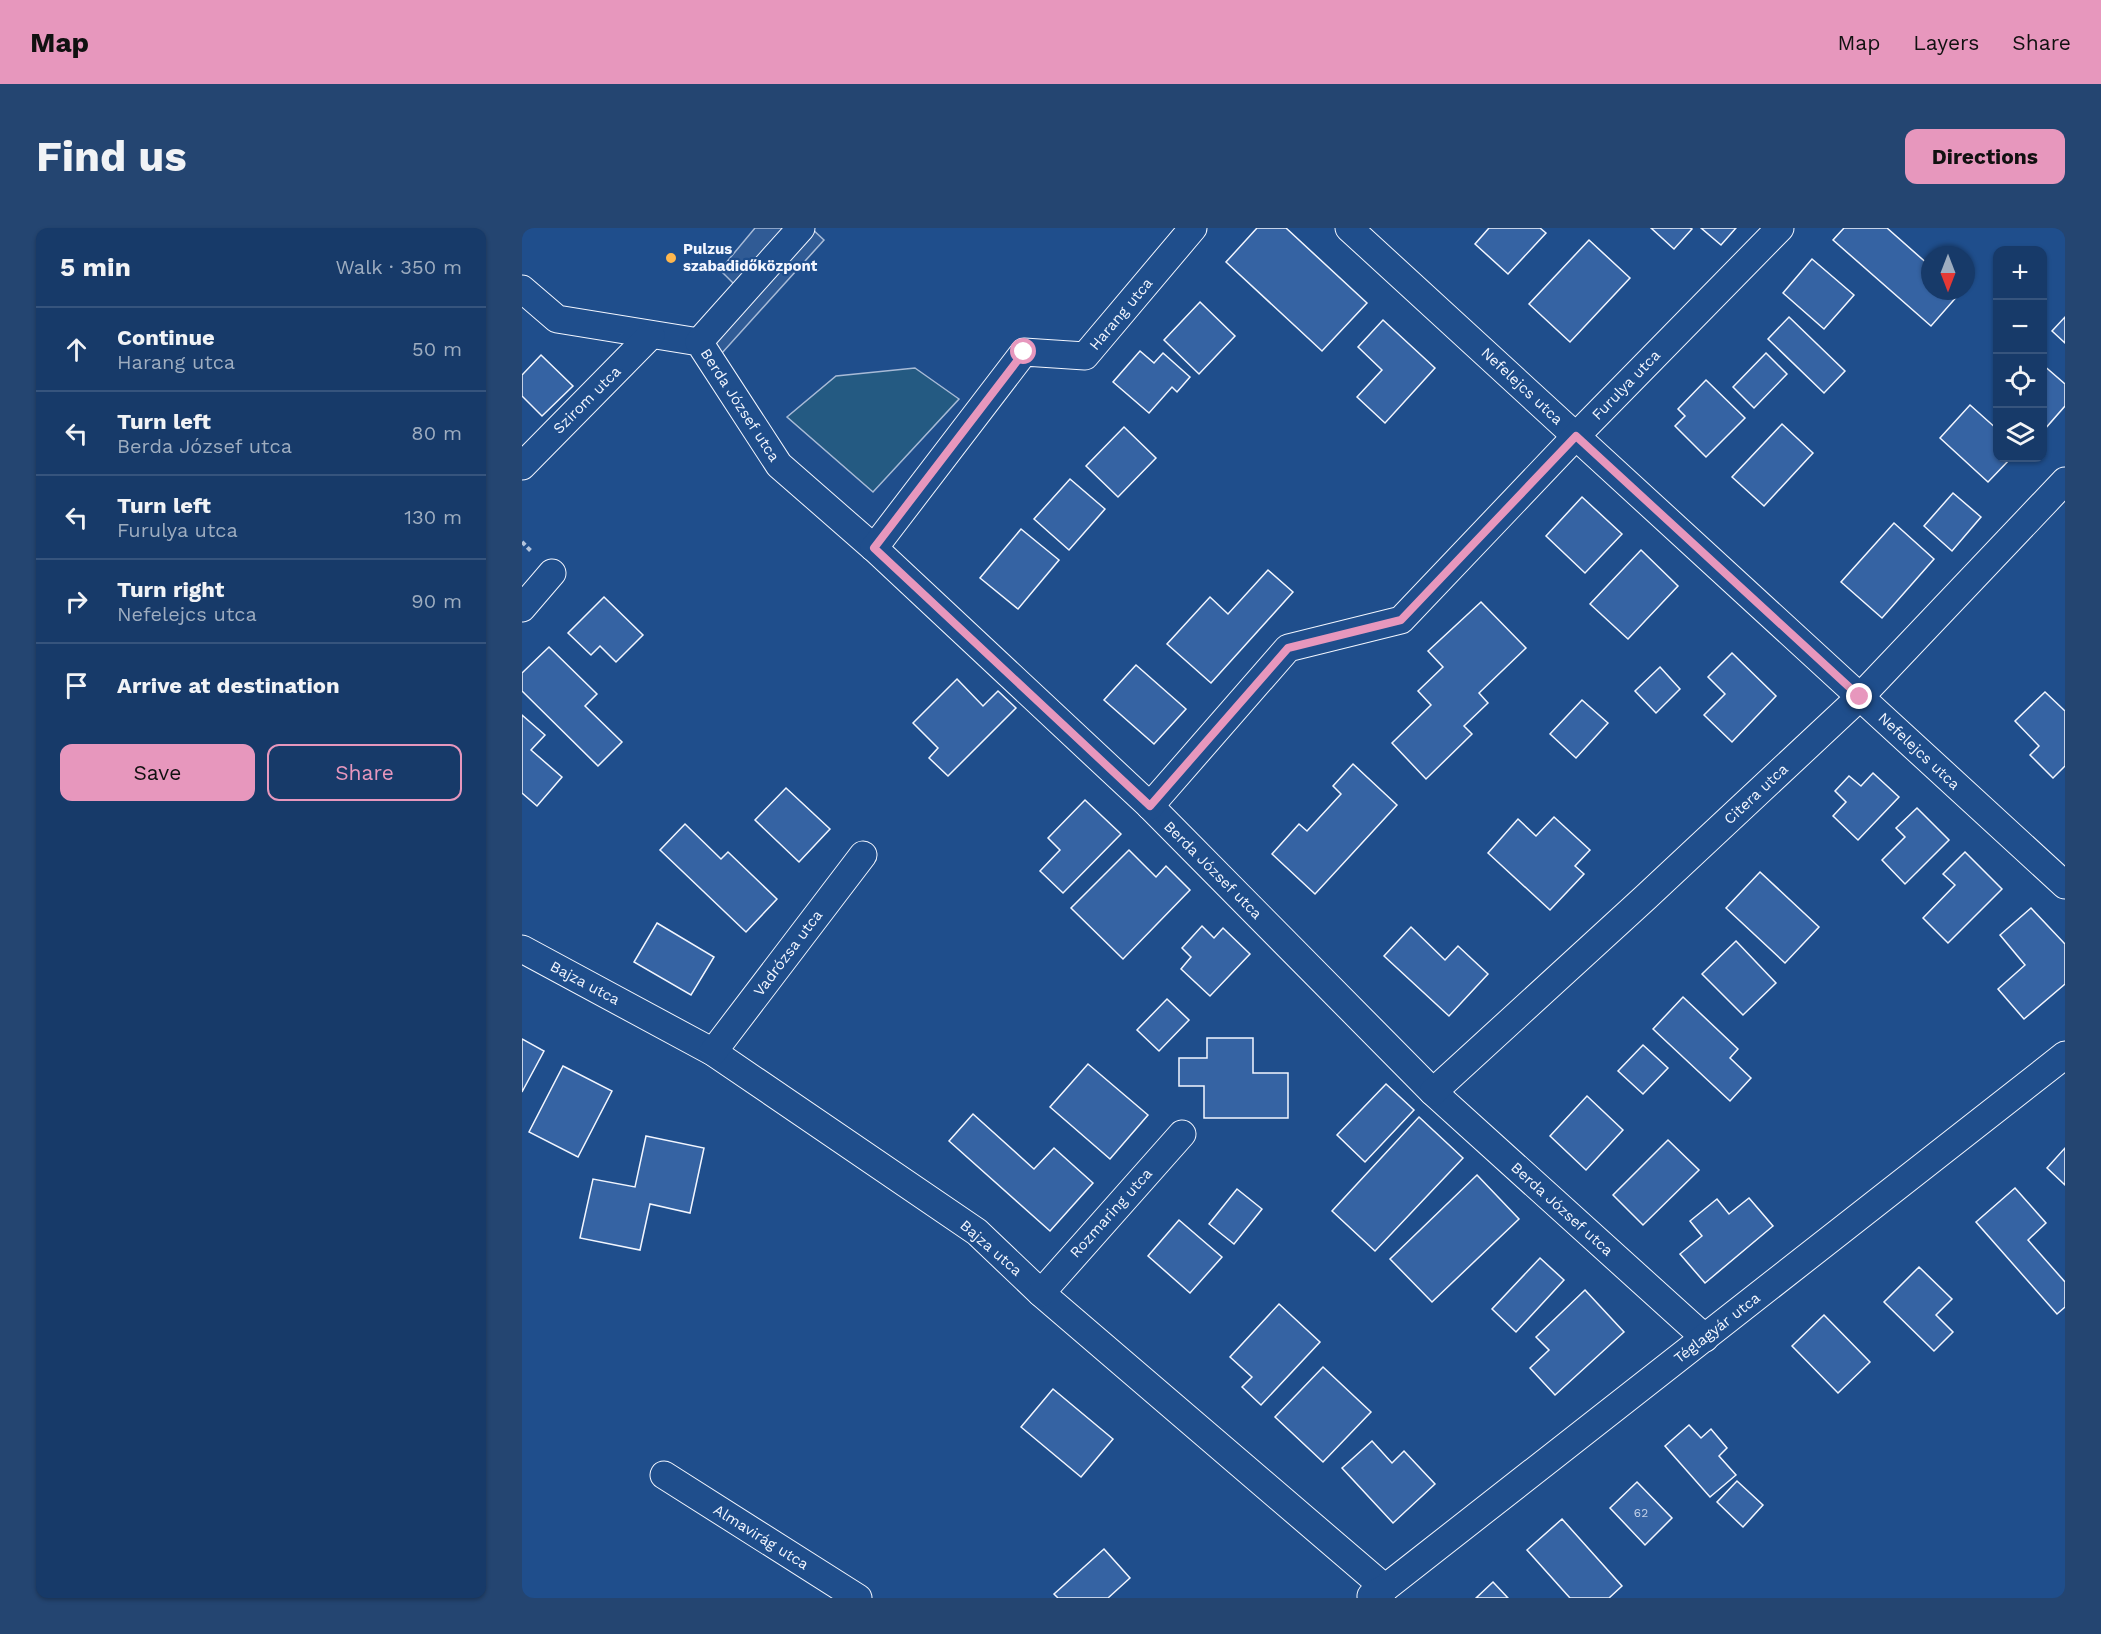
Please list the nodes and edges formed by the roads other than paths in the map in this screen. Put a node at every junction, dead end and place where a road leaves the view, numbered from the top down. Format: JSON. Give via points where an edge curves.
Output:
{"nodes":[{"id":1,"x":801,"y":228,"type":"edge"},
{"id":2,"x":1193,"y":228,"type":"edge"},
{"id":3,"x":1349,"y":228,"type":"edge"},
{"id":4,"x":1780,"y":228,"type":"edge"},
{"id":5,"x":522,"y":289,"type":"edge"},
{"id":6,"x":651,"y":335,"type":"junction"},
{"id":7,"x":699,"y":342,"type":"junction"},
{"id":8,"x":1576,"y":436,"type":"junction"},
{"id":9,"x":522,"y":466,"type":"edge"},
{"id":10,"x":2065,"y":481,"type":"edge"},
{"id":11,"x":874,"y":548,"type":"junction"},
{"id":12,"x":552,"y":573,"type":"dead end"},
{"id":13,"x":522,"y":608,"type":"edge"},
{"id":14,"x":1860,"y":697,"type":"junction"},
{"id":15,"x":1150,"y":806,"type":"junction"},
{"id":16,"x":864,"y":855,"type":"dead end"},
{"id":17,"x":2065,"y":885,"type":"edge"},
{"id":18,"x":522,"y":949,"type":"edge"},
{"id":19,"x":713,"y":1052,"type":"junction"},
{"id":20,"x":2065,"y":1054,"type":"edge"},
{"id":21,"x":1433,"y":1092,"type":"junction"},
{"id":22,"x":1182,"y":1134,"type":"dead end"},
{"id":23,"x":1041,"y":1293,"type":"junction"},
{"id":24,"x":1705,"y":1338,"type":"junction"},
{"id":25,"x":664,"y":1475,"type":"dead end"},
{"id":26,"x":1377,"y":1593,"type":"edge"},
{"id":27,"x":858,"y":1598,"type":"edge"}],
"edges":[{"from":1,"to":7,"type":"street"},
{"from":2,"to":11,"type":"street","name":"Harang utca","via":[[1085,356],[1024,352]]},
{"from":3,"to":8,"type":"street","name":"Nefelejcs utca"},
{"from":4,"to":8,"type":"street","name":"Furulya utca"},
{"from":5,"to":6,"type":"street","name":"Berda József utca","via":[[557,319]]},
{"from":6,"to":7,"type":"street","name":"Berda József utca"},
{"from":6,"to":9,"type":"street","name":"Szirom utca"},
{"from":7,"to":11,"type":"street","name":"Berda József utca","via":[[779,465]]},
{"from":8,"to":14,"type":"street","name":"Nefelejcs utca"},
{"from":8,"to":15,"type":"street","name":"Furulya utca","via":[[1401,620],[1288,648]]},
{"from":10,"to":14,"type":"street","name":"Citera utca"},
{"from":11,"to":15,"type":"street","name":"Berda József utca"},
{"from":12,"to":13,"type":"street"},
{"from":14,"to":17,"type":"street","name":"Nefelejcs utca"},
{"from":14,"to":21,"type":"street","name":"Citera utca"},
{"from":15,"to":21,"type":"street","name":"Berda József utca"},
{"from":16,"to":19,"type":"street","name":"Vadrózsa utca"},
{"from":18,"to":19,"type":"street","name":"Bajza utca"},
{"from":19,"to":23,"type":"street","name":"Bajza utca","via":[[977,1232]]},
{"from":20,"to":24,"type":"street","name":"Téglagyár utca"},
{"from":21,"to":24,"type":"street","name":"Berda József utca"},
{"from":22,"to":23,"type":"street","name":"Rozmaring utca"},
{"from":23,"to":26,"type":"street","name":"Bajza utca"},
{"from":24,"to":26,"type":"street","name":"Téglagyár utca"},
{"from":25,"to":27,"type":"street","name":"Almavirág utca"}]}
